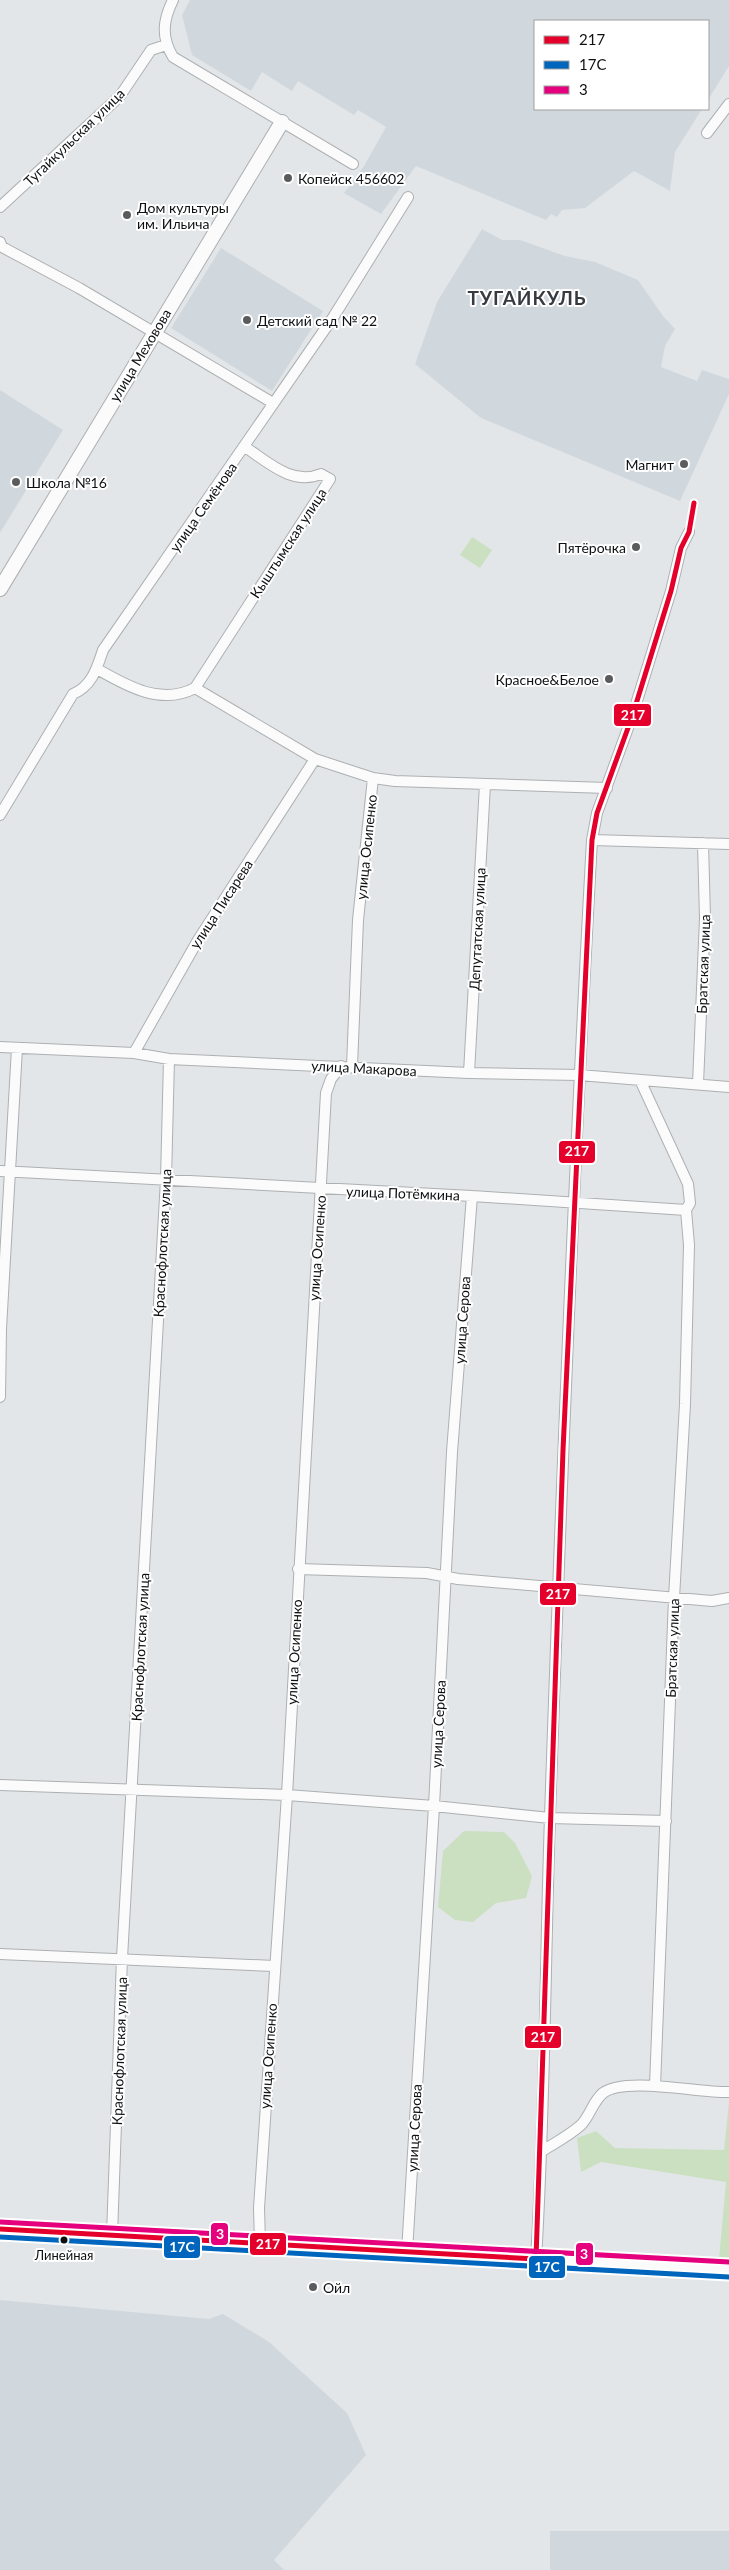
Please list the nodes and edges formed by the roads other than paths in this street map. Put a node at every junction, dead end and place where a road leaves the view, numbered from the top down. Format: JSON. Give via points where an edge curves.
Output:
{"nodes":[{"id":1,"x":174,"y":0,"type":"edge"},
{"id":2,"x":166,"y":46,"type":"junction"},
{"id":3,"x":729,"y":104,"type":"edge"},
{"id":4,"x":282,"y":122,"type":"junction"},
{"id":5,"x":707,"y":133,"type":"dead end"},
{"id":6,"x":353,"y":164,"type":"dead end"},
{"id":7,"x":408,"y":197,"type":"dead end"},
{"id":8,"x":0,"y":207,"type":"edge"},
{"id":9,"x":0,"y":242,"type":"edge"},
{"id":10,"x":154,"y":333,"type":"junction"},
{"id":11,"x":273,"y":403,"type":"junction"},
{"id":12,"x":245,"y":447,"type":"junction"},
{"id":13,"x":689,"y":532,"type":"dead end"},
{"id":14,"x":0,"y":589,"type":"edge"},
{"id":15,"x":97,"y":669,"type":"junction"},
{"id":16,"x":195,"y":688,"type":"junction"},
{"id":17,"x":315,"y":760,"type":"junction"},
{"id":18,"x":373,"y":778,"type":"junction"},
{"id":19,"x":485,"y":784,"type":"junction"},
{"id":20,"x":607,"y":788,"type":"junction"},
{"id":21,"x":0,"y":815,"type":"edge"},
{"id":22,"x":592,"y":840,"type":"junction"},
{"id":23,"x":703,"y":843,"type":"junction"},
{"id":24,"x":729,"y":844,"type":"edge"},
{"id":25,"x":0,"y":1047,"type":"edge"},
{"id":26,"x":17,"y":1048,"type":"junction"},
{"id":27,"x":134,"y":1053,"type":"junction"},
{"id":28,"x":169,"y":1059,"type":"junction"},
{"id":29,"x":341,"y":1066,"type":"junction"},
{"id":30,"x":352,"y":1066,"type":"junction"},
{"id":31,"x":469,"y":1073,"type":"junction"},
{"id":32,"x":579,"y":1075,"type":"junction"},
{"id":33,"x":640,"y":1080,"type":"junction"},
{"id":34,"x":698,"y":1084,"type":"junction"},
{"id":35,"x":729,"y":1087,"type":"edge"},
{"id":36,"x":5,"y":1172,"type":"edge"},
{"id":37,"x":166,"y":1179,"type":"junction"},
{"id":38,"x":321,"y":1189,"type":"junction"},
{"id":39,"x":472,"y":1196,"type":"junction"},
{"id":40,"x":572,"y":1202,"type":"junction"},
{"id":41,"x":686,"y":1210,"type":"junction"},
{"id":42,"x":0,"y":1397,"type":"edge"},
{"id":43,"x":298,"y":1569,"type":"junction"},
{"id":44,"x":446,"y":1577,"type":"junction"},
{"id":45,"x":559,"y":1586,"type":"junction"},
{"id":46,"x":674,"y":1598,"type":"junction"},
{"id":47,"x":729,"y":1598,"type":"edge"},
{"id":48,"x":0,"y":1785,"type":"edge"},
{"id":49,"x":131,"y":1791,"type":"junction"},
{"id":50,"x":287,"y":1795,"type":"junction"},
{"id":51,"x":434,"y":1806,"type":"junction"},
{"id":52,"x":550,"y":1818,"type":"junction"},
{"id":53,"x":666,"y":1821,"type":"junction"},
{"id":54,"x":0,"y":1954,"type":"edge"},
{"id":55,"x":122,"y":1958,"type":"junction"},
{"id":56,"x":274,"y":1966,"type":"junction"},
{"id":57,"x":655,"y":2086,"type":"junction"},
{"id":58,"x":729,"y":2092,"type":"edge"},
{"id":59,"x":542,"y":2151,"type":"junction"},
{"id":60,"x":0,"y":2229,"type":"edge"},
{"id":61,"x":112,"y":2235,"type":"junction"},
{"id":62,"x":260,"y":2242,"type":"junction"},
{"id":63,"x":407,"y":2252,"type":"junction"},
{"id":64,"x":536,"y":2259,"type":"junction"},
{"id":65,"x":729,"y":2270,"type":"edge"}],
"edges":[{"from":1,"to":2,"type":"street","via":[[164,23]]},
{"from":2,"to":4,"type":"street","via":[[173,57],[190,69]]},
{"from":2,"to":8,"type":"street","name":"Тугайкульская улица","via":[[152,50],[120,96]]},
{"from":3,"to":5,"type":"street"},
{"from":4,"to":6,"type":"street"},
{"from":4,"to":10,"type":"street","name":"улица Меховова"},
{"from":7,"to":11,"type":"street","name":"улица Семёнова","via":[[334,316]]},
{"from":9,"to":10,"type":"street","via":[[2,247]]},
{"from":10,"to":11,"type":"street"},
{"from":10,"to":14,"type":"street","name":"улица Меховова"},
{"from":11,"to":12,"type":"street","name":"улица Семёнова"},
{"from":12,"to":15,"type":"street","name":"улица Семёнова","via":[[102,650]]},
{"from":12,"to":16,"type":"street","name":"Кыштымская улица","via":[[286,474],[308,479],[321,474],[330,479]]},
{"from":13,"to":20,"type":"street","via":[[680,548],[671,591]]},
{"from":15,"to":16,"type":"street","via":[[129,687],[163,695],[181,695]]},
{"from":15,"to":21,"type":"street","name":"улица Семёнова","via":[[84,690],[73,694]]},
{"from":16,"to":17,"type":"street"},
{"from":17,"to":18,"type":"street"},
{"from":17,"to":27,"type":"street","name":"улица Писарева","via":[[198,940]]},
{"from":18,"to":19,"type":"street"},
{"from":18,"to":30,"type":"street","name":"улица Осипенко","via":[[358,920]]},
{"from":19,"to":20,"type":"street"},
{"from":19,"to":31,"type":"street","name":"Депутатская улица"},
{"from":20,"to":22,"type":"street","via":[[597,813]]},
{"from":22,"to":23,"type":"street"},
{"from":22,"to":32,"type":"street"},
{"from":23,"to":24,"type":"street"},
{"from":23,"to":34,"type":"street","name":"Братская улица","via":[[705,918]]},
{"from":25,"to":26,"type":"street","name":"улица Макарова"},
{"from":26,"to":27,"type":"street","name":"улица Макарова"},
{"from":26,"to":36,"type":"street"},
{"from":27,"to":28,"type":"street","name":"улица Макарова"},
{"from":28,"to":29,"type":"street","name":"улица Макарова"},
{"from":28,"to":37,"type":"street","name":"Краснофлотская улица"},
{"from":29,"to":30,"type":"street","name":"улица Макарова"},
{"from":29,"to":38,"type":"street","name":"улица Осипенко","via":[[326,1093]]},
{"from":30,"to":31,"type":"street","name":"улица Макарова"},
{"from":31,"to":32,"type":"street","name":"улица Макарова"},
{"from":32,"to":33,"type":"street","name":"улица Макарова"},
{"from":32,"to":40,"type":"street"},
{"from":33,"to":34,"type":"street","name":"улица Макарова"},
{"from":33,"to":41,"type":"street","name":"Братская улица","via":[[688,1184],[690,1203]]},
{"from":34,"to":35,"type":"street","name":"улица Макарова"},
{"from":36,"to":37,"type":"street","name":"улица Потёмкина"},
{"from":36,"to":42,"type":"street"},
{"from":37,"to":38,"type":"street","name":"улица Потёмкина"},
{"from":37,"to":49,"type":"street","name":"Краснофлотская улица"},
{"from":38,"to":39,"type":"street","name":"улица Потёмкина"},
{"from":38,"to":43,"type":"street","name":"улица Осипенко"},
{"from":39,"to":40,"type":"street","name":"улица Потёмкина"},
{"from":39,"to":44,"type":"street","name":"улица Серова","via":[[452,1452]]},
{"from":40,"to":41,"type":"street","name":"улица Потёмкина"},
{"from":40,"to":45,"type":"street"},
{"from":41,"to":46,"type":"street","name":"Братская улица","via":[[689,1245],[685,1404]]},
{"from":43,"to":44,"type":"street","via":[[426,1573]]},
{"from":43,"to":50,"type":"street","name":"улица Осипенко"},
{"from":44,"to":45,"type":"street"},
{"from":44,"to":51,"type":"street","name":"улица Серова"},
{"from":45,"to":46,"type":"street"},
{"from":45,"to":52,"type":"street"},
{"from":46,"to":47,"type":"street","via":[[712,1601]]},
{"from":46,"to":53,"type":"street","name":"Братская улица"},
{"from":48,"to":49,"type":"street"},
{"from":49,"to":50,"type":"street"},
{"from":49,"to":55,"type":"street","name":"Краснофлотская улица"},
{"from":50,"to":51,"type":"street"},
{"from":50,"to":56,"type":"street","name":"улица Осипенко"},
{"from":51,"to":52,"type":"street"},
{"from":51,"to":63,"type":"street","name":"улица Серова"},
{"from":52,"to":53,"type":"street"},
{"from":52,"to":59,"type":"street"},
{"from":53,"to":57,"type":"street","name":"Братская улица"},
{"from":54,"to":55,"type":"street"},
{"from":55,"to":56,"type":"street"},
{"from":55,"to":61,"type":"street","name":"Краснофлотская улица"},
{"from":56,"to":62,"type":"street","name":"улица Осипенко","via":[[259,2208]]},
{"from":57,"to":58,"type":"street"},
{"from":57,"to":59,"type":"street","via":[[615,2087],[602,2094],[581,2125]]},
{"from":59,"to":64,"type":"street"},
{"from":60,"to":61,"type":"main road"},
{"from":61,"to":62,"type":"main road"},
{"from":62,"to":63,"type":"main road"},
{"from":63,"to":64,"type":"main road"},
{"from":64,"to":65,"type":"main road"}]}
